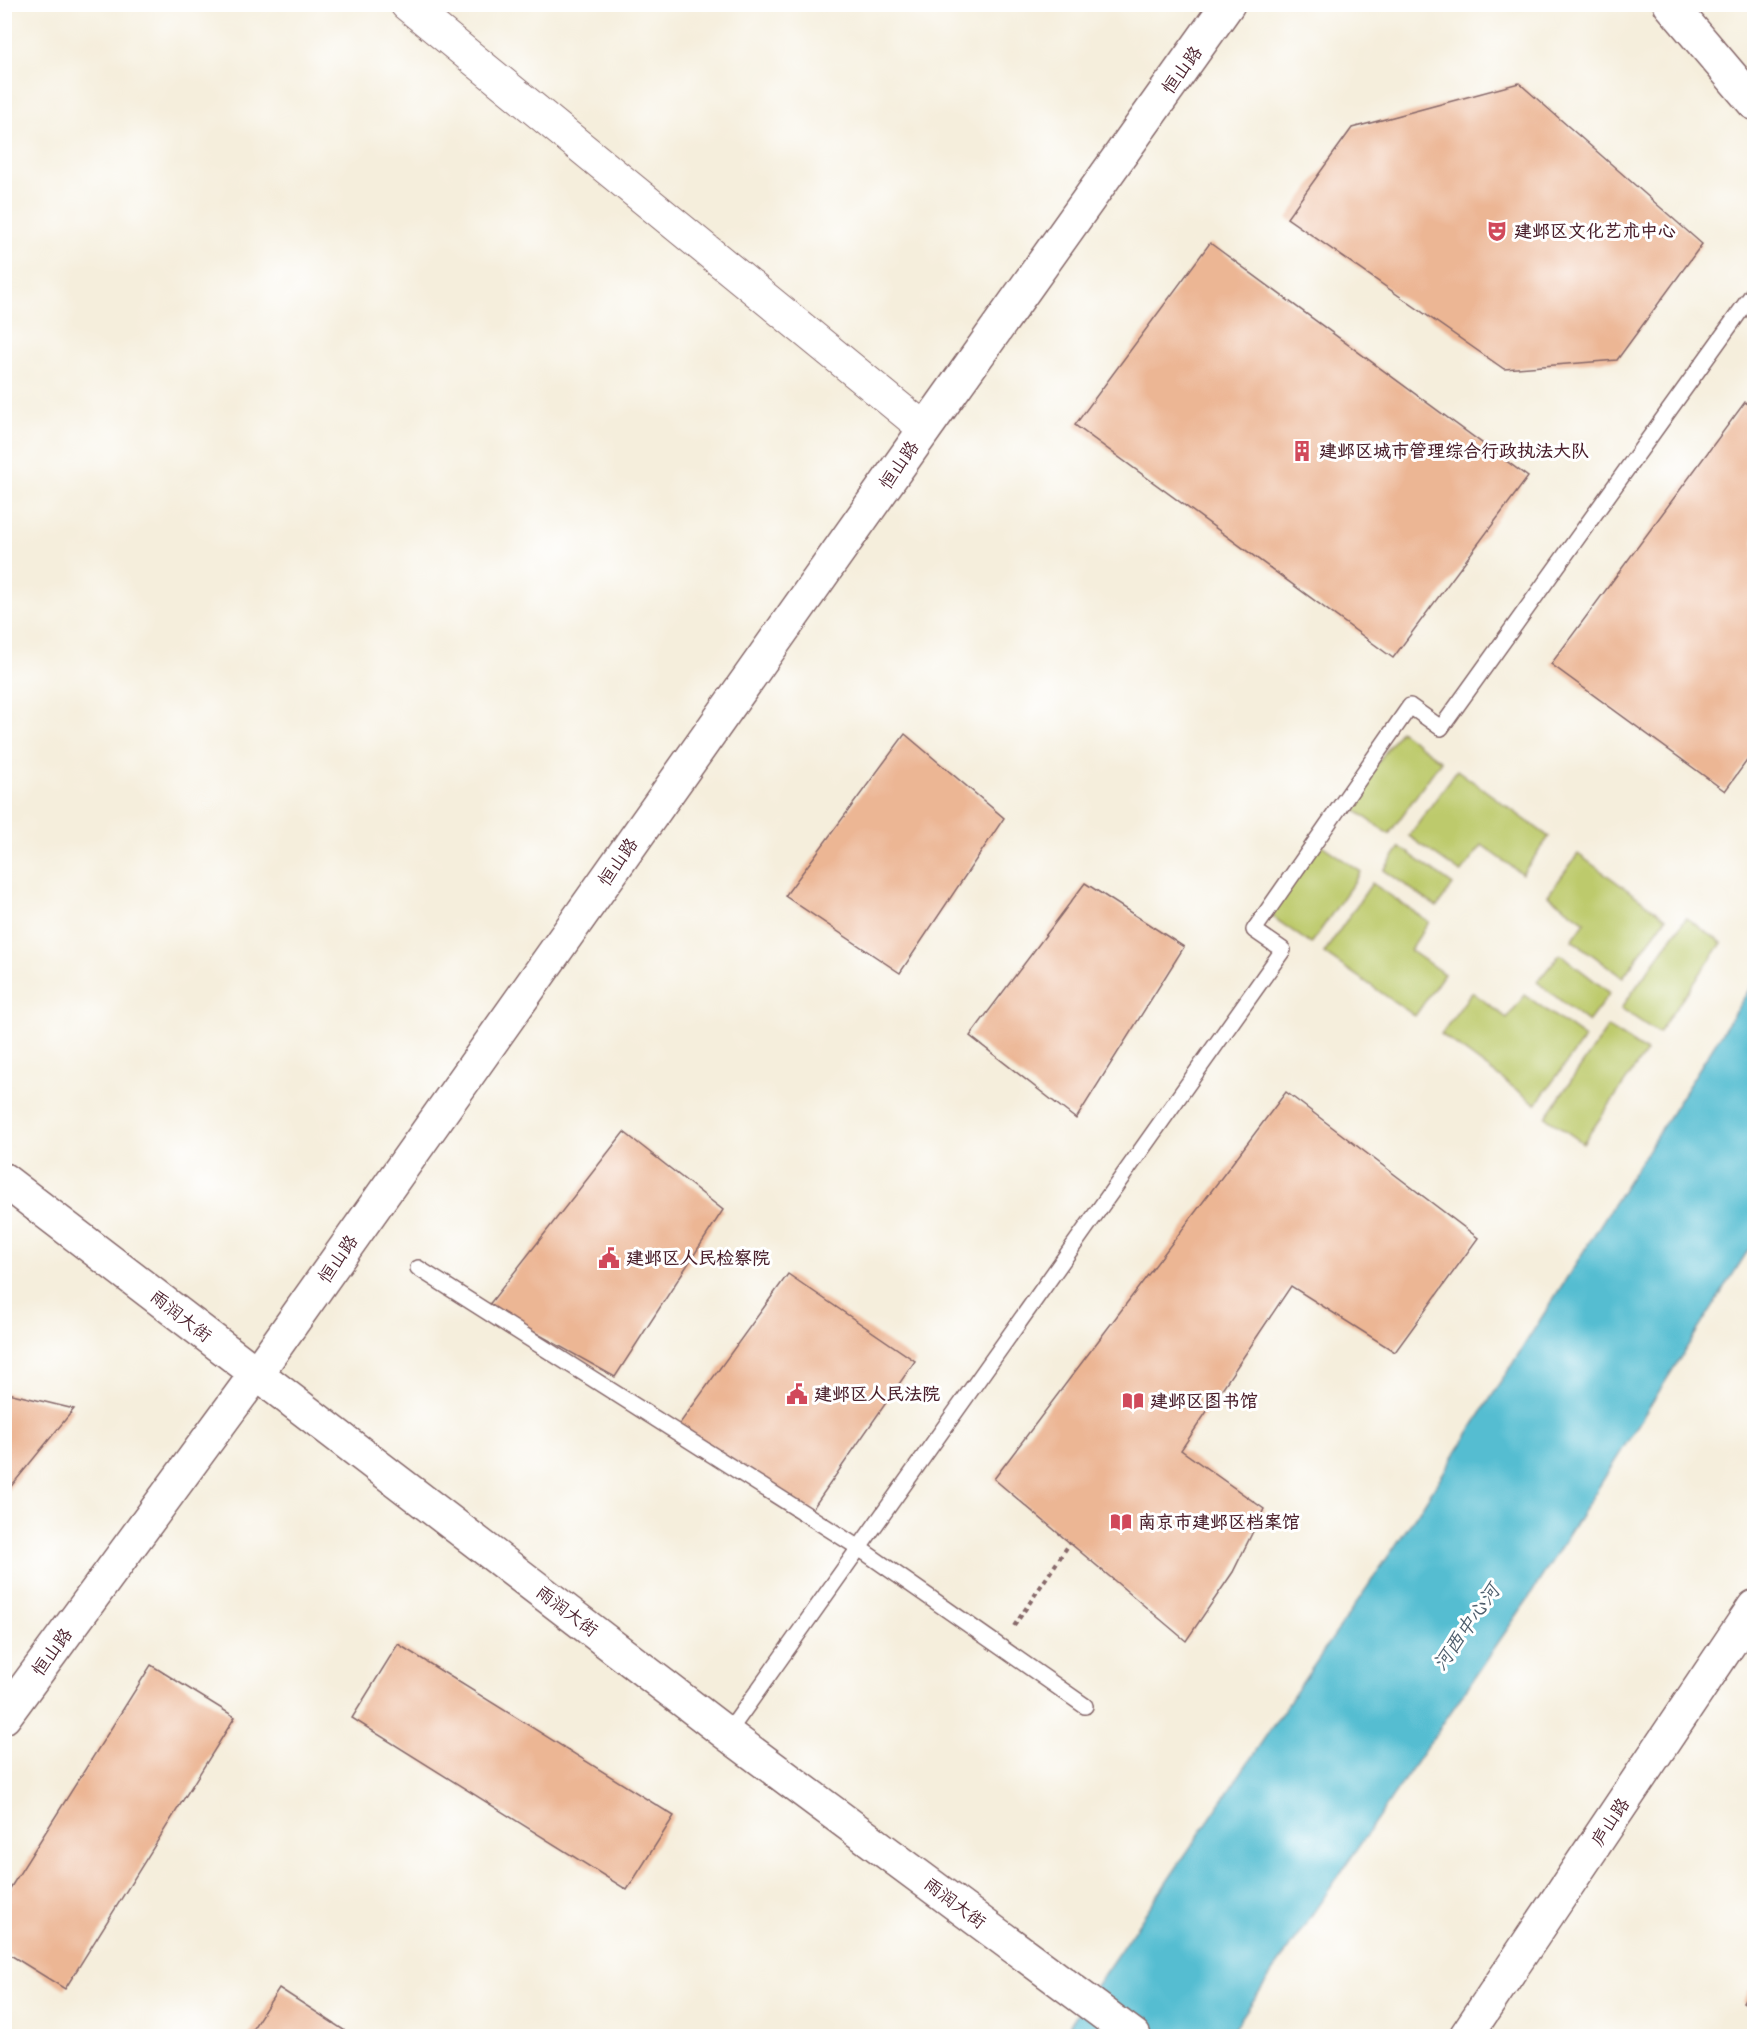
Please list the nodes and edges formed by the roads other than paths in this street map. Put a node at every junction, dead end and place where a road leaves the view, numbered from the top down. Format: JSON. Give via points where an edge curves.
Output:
{"nodes":[{"id":1,"x":406,"y":4,"type":"edge"},
{"id":2,"x":1228,"y":4,"type":"edge"},
{"id":3,"x":1670,"y":4,"type":"edge"},
{"id":4,"x":1755,"y":103,"type":"edge"},
{"id":5,"x":1755,"y":292,"type":"edge"},
{"id":6,"x":924,"y":429,"type":"junction"},
{"id":7,"x":4,"y":1179,"type":"edge"},
{"id":8,"x":418,"y":1268,"type":"dead end"},
{"id":9,"x":256,"y":1374,"type":"junction"},
{"id":10,"x":859,"y":1548,"type":"junction"},
{"id":11,"x":1755,"y":1607,"type":"edge"},
{"id":12,"x":1084,"y":1706,"type":"dead end"},
{"id":13,"x":4,"y":1717,"type":"edge"},
{"id":14,"x":727,"y":1734,"type":"junction"},
{"id":15,"x":1134,"y":2037,"type":"edge"},
{"id":16,"x":1466,"y":2037,"type":"edge"}],
"edges":[{"from":1,"to":6,"type":"street"},
{"from":2,"to":6,"type":"street","name":"恒山路"},
{"from":3,"to":4,"type":"street"},
{"from":5,"to":10,"type":"lane","via":[[1441,728],[1410,706],[1254,930],[1283,950]]},
{"from":6,"to":9,"type":"street","name":"恒山路"},
{"from":7,"to":9,"type":"street","name":"雨润大街"},
{"from":8,"to":10,"type":"lane"},
{"from":9,"to":13,"type":"street","name":"恒山路"},
{"from":9,"to":14,"type":"street","name":"雨润大街"},
{"from":10,"to":12,"type":"lane"},
{"from":10,"to":14,"type":"lane"},
{"from":11,"to":16,"type":"street","name":"庐山路"},
{"from":14,"to":15,"type":"street","name":"雨润大街"}]}
